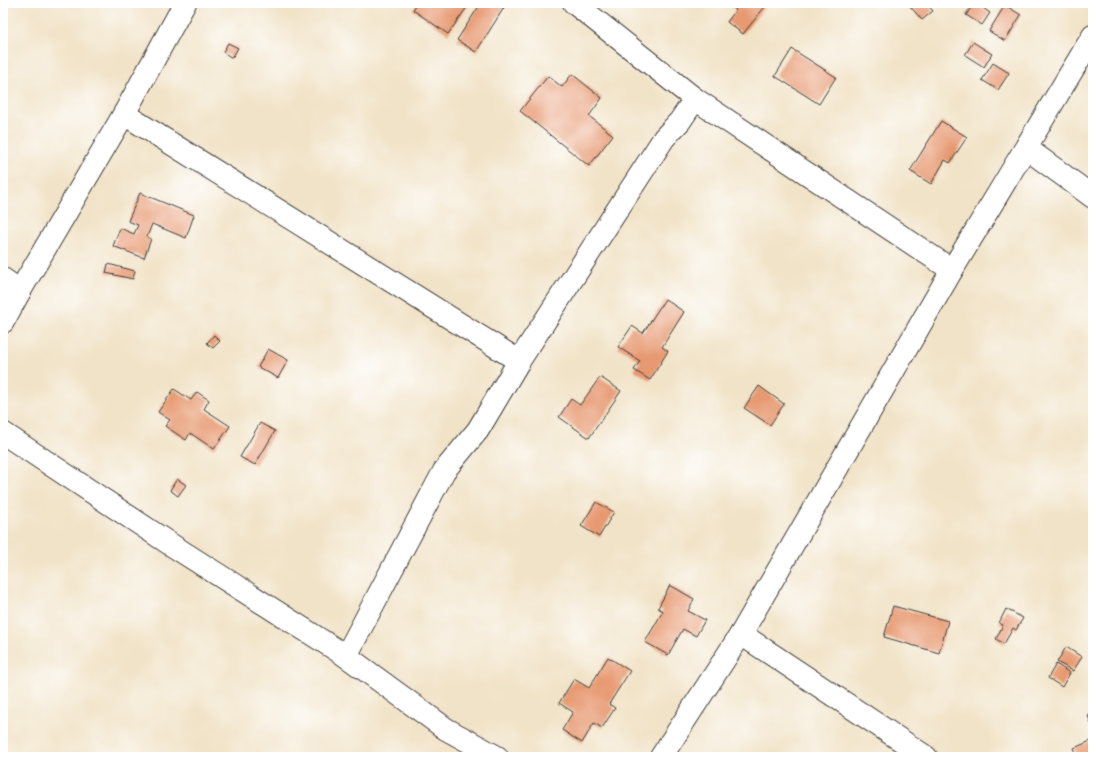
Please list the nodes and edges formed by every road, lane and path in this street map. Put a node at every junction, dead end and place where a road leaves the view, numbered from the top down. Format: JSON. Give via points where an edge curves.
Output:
{"nodes":[{"id":1,"x":185,"y":3,"type":"edge"},
{"id":2,"x":574,"y":3,"type":"edge"},
{"id":3,"x":1093,"y":36,"type":"edge"},
{"id":4,"x":695,"y":99,"type":"junction"},
{"id":5,"x":124,"y":114,"type":"junction"},
{"id":6,"x":1026,"y":148,"type":"junction"},
{"id":7,"x":1093,"y":197,"type":"edge"},
{"id":8,"x":952,"y":270,"type":"junction"},
{"id":9,"x":11,"y":285,"type":"edge"},
{"id":10,"x":3,"y":322,"type":"edge"},
{"id":11,"x":519,"y":361,"type":"junction"},
{"id":12,"x":3,"y":433,"type":"edge"},
{"id":13,"x":741,"y":634,"type":"junction"},
{"id":14,"x":346,"y":656,"type":"junction"},
{"id":15,"x":497,"y":757,"type":"edge"},
{"id":16,"x":661,"y":757,"type":"edge"},
{"id":17,"x":926,"y":757,"type":"edge"}],
"edges":[{"from":1,"to":5,"type":"street"},
{"from":2,"to":4,"type":"street"},
{"from":3,"to":6,"type":"street"},
{"from":4,"to":8,"type":"street"},
{"from":4,"to":11,"type":"street","via":[[664,138]]},
{"from":5,"to":9,"type":"street"},
{"from":5,"to":11,"type":"street"},
{"from":6,"to":7,"type":"street"},
{"from":6,"to":8,"type":"street"},
{"from":8,"to":13,"type":"street"},
{"from":9,"to":10,"type":"street"},
{"from":11,"to":14,"type":"street","via":[[478,430],[444,471]]},
{"from":12,"to":14,"type":"street","via":[[170,544]]},
{"from":13,"to":16,"type":"street"},
{"from":13,"to":17,"type":"street"},
{"from":14,"to":15,"type":"street","via":[[446,729]]}]}
